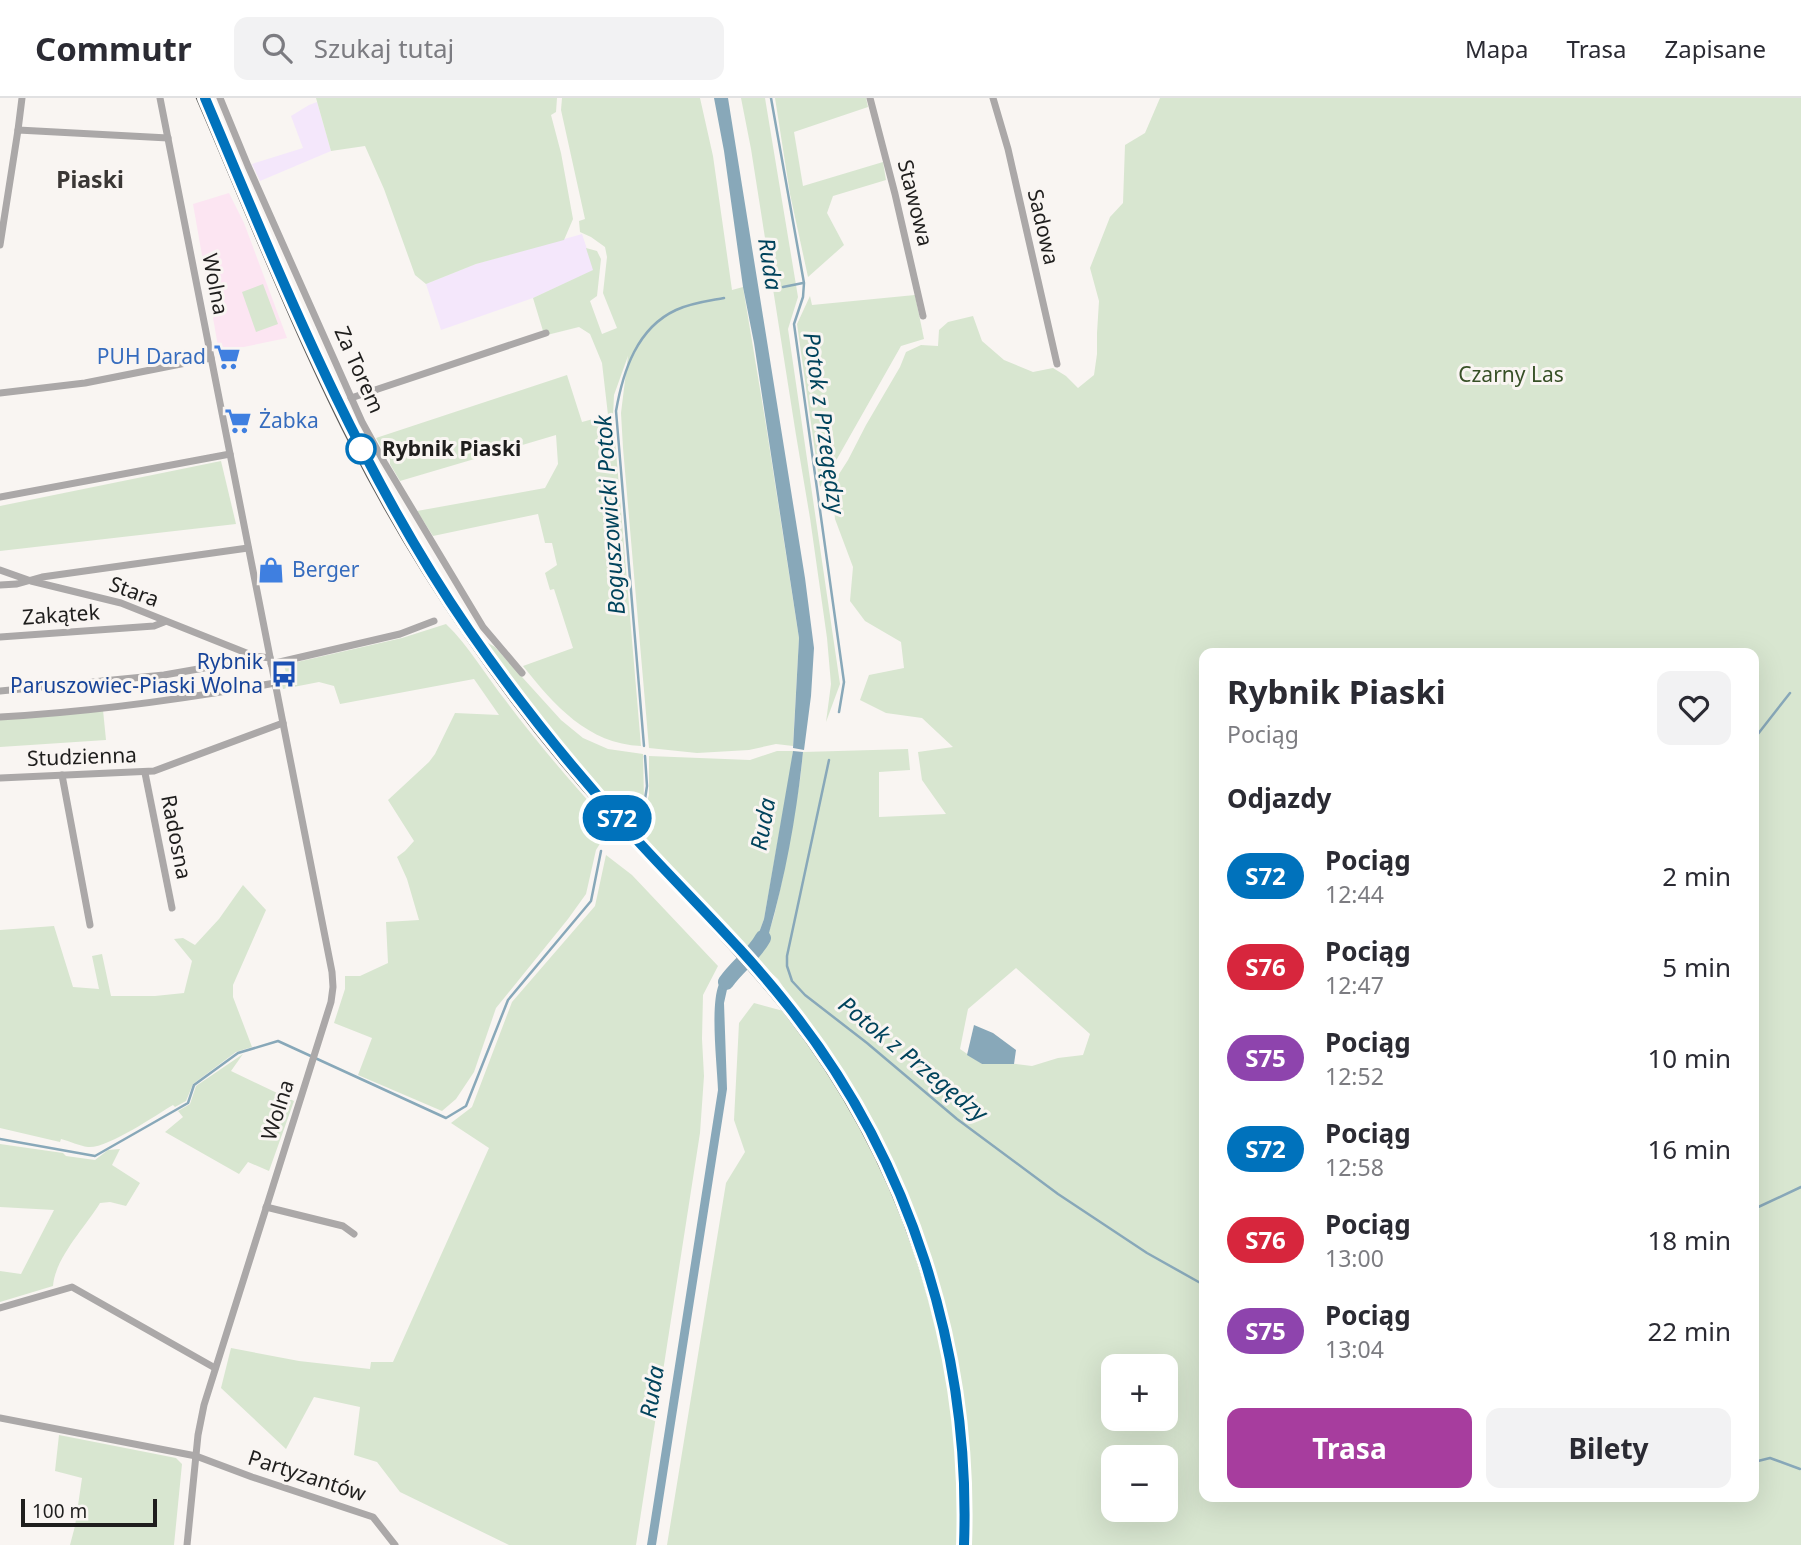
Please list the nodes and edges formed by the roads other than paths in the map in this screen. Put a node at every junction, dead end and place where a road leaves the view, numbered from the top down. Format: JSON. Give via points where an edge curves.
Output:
{"nodes":[{"id":1,"x":22,"y":98,"type":"edge"},
{"id":2,"x":159,"y":98,"type":"edge"},
{"id":3,"x":220,"y":98,"type":"edge"},
{"id":4,"x":870,"y":98,"type":"edge"},
{"id":5,"x":993,"y":98,"type":"edge"},
{"id":6,"x":18,"y":130,"type":"junction"},
{"id":7,"x":168,"y":138,"type":"junction"},
{"id":8,"x":0,"y":245,"type":"edge"},
{"id":9,"x":923,"y":317,"type":"dead end"},
{"id":10,"x":546,"y":333,"type":"dead end"},
{"id":11,"x":211,"y":358,"type":"junction"},
{"id":12,"x":1057,"y":364,"type":"dead end"},
{"id":13,"x":0,"y":393,"type":"edge"},
{"id":14,"x":351,"y":398,"type":"junction"},
{"id":15,"x":230,"y":454,"type":"junction"},
{"id":16,"x":0,"y":497,"type":"edge"},
{"id":17,"x":248,"y":548,"type":"junction"},
{"id":18,"x":0,"y":570,"type":"edge"},
{"id":19,"x":31,"y":581,"type":"junction"},
{"id":20,"x":0,"y":585,"type":"edge"},
{"id":21,"x":434,"y":621,"type":"dead end"},
{"id":22,"x":165,"y":622,"type":"junction"},
{"id":23,"x":0,"y":637,"type":"edge"},
{"id":24,"x":254,"y":656,"type":"junction"},
{"id":25,"x":271,"y":661,"type":"junction"},
{"id":26,"x":522,"y":673,"type":"dead end"},
{"id":27,"x":275,"y":683,"type":"junction"},
{"id":28,"x":0,"y":691,"type":"edge"},
{"id":29,"x":0,"y":717,"type":"edge"},
{"id":30,"x":283,"y":723,"type":"junction"},
{"id":31,"x":145,"y":773,"type":"junction"},
{"id":32,"x":62,"y":775,"type":"junction"},
{"id":33,"x":0,"y":778,"type":"edge"},
{"id":34,"x":172,"y":908,"type":"dead end"},
{"id":35,"x":90,"y":925,"type":"dead end"},
{"id":36,"x":266,"y":1207,"type":"junction"},
{"id":37,"x":354,"y":1234,"type":"dead end"},
{"id":38,"x":0,"y":1308,"type":"edge"},
{"id":39,"x":215,"y":1368,"type":"junction"},
{"id":40,"x":0,"y":1418,"type":"edge"},
{"id":41,"x":196,"y":1456,"type":"junction"},
{"id":42,"x":187,"y":1545,"type":"edge"},
{"id":43,"x":395,"y":1545,"type":"edge"}],
"edges":[{"from":1,"to":6,"type":"street"},
{"from":2,"to":7,"type":"street","name":"Wolna"},
{"from":3,"to":14,"type":"street","name":"Za Torem"},
{"from":4,"to":9,"type":"street","name":"Stawowa"},
{"from":5,"to":12,"type":"street","name":"Sadowa"},
{"from":6,"to":7,"type":"street"},
{"from":6,"to":8,"type":"street"},
{"from":7,"to":11,"type":"street","name":"Wolna"},
{"from":10,"to":14,"type":"street"},
{"from":11,"to":13,"type":"street","via":[[86,383]]},
{"from":11,"to":15,"type":"street","name":"Wolna"},
{"from":14,"to":26,"type":"street","name":"Za Torem","via":[[483,627]]},
{"from":15,"to":16,"type":"street"},
{"from":15,"to":17,"type":"street","name":"Wolna"},
{"from":17,"to":19,"type":"street","name":"Zakątek"},
{"from":17,"to":25,"type":"street","name":"Wolna"},
{"from":18,"to":19,"type":"street","name":"Stara"},
{"from":19,"to":20,"type":"street","name":"Zakątek"},
{"from":19,"to":22,"type":"street","name":"Stara","via":[[121,603]]},
{"from":21,"to":25,"type":"street","via":[[400,634]]},
{"from":22,"to":23,"type":"street","name":"Zakątek"},
{"from":22,"to":24,"type":"street","name":"Stara"},
{"from":24,"to":25,"type":"street","name":"Stara"},
{"from":24,"to":28,"type":"street","name":"Stara","via":[[164,675]]},
{"from":25,"to":27,"type":"street","name":"Wolna"},
{"from":27,"to":29,"type":"street","via":[[148,703]]},
{"from":27,"to":30,"type":"street","name":"Wolna"},
{"from":30,"to":31,"type":"street","name":"Studzienna"},
{"from":30,"to":36,"type":"street","name":"Wolna","via":[[333,980],[331,1002]]},
{"from":31,"to":32,"type":"street","name":"Studzienna"},
{"from":31,"to":34,"type":"street","name":"Radosna"},
{"from":32,"to":33,"type":"street","name":"Studzienna"},
{"from":32,"to":35,"type":"street"},
{"from":36,"to":37,"type":"street","via":[[343,1226]]},
{"from":36,"to":39,"type":"street","name":"Wolna"},
{"from":38,"to":39,"type":"street","via":[[72,1287]]},
{"from":39,"to":41,"type":"street","name":"Wolna","via":[[201,1416]]},
{"from":40,"to":41,"type":"street","name":"Partyzantów"},
{"from":41,"to":42,"type":"street","name":"Wolna"},
{"from":41,"to":43,"type":"street","name":"Partyzantów","via":[[373,1517]]}]}
